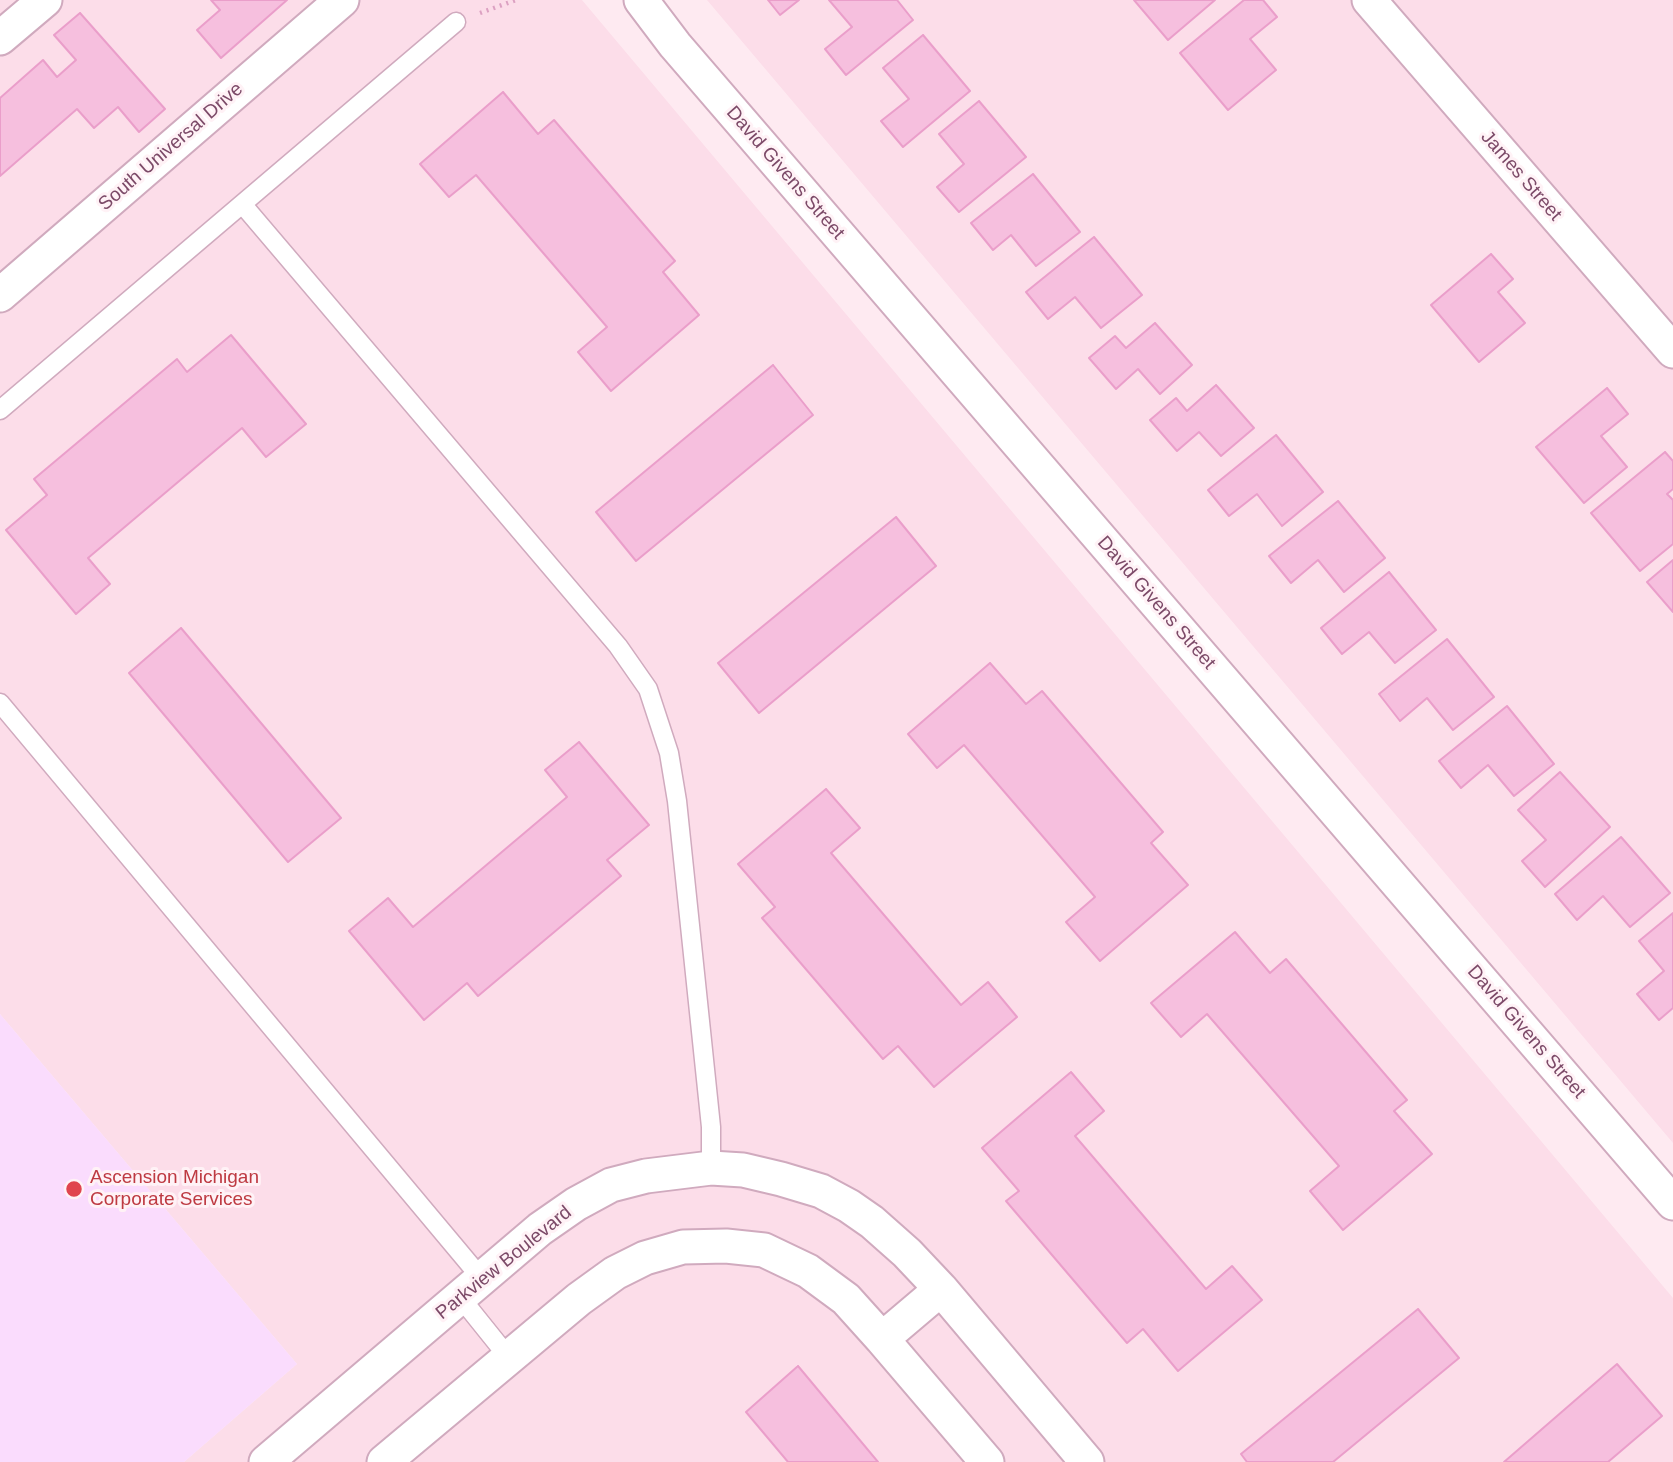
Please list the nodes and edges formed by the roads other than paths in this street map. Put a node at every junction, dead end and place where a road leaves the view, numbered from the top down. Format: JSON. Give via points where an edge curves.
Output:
{"nodes":[{"id":1,"x":44,"y":0,"type":"edge"},
{"id":2,"x":342,"y":0,"type":"edge"},
{"id":3,"x":641,"y":0,"type":"edge"},
{"id":4,"x":1369,"y":0,"type":"edge"},
{"id":5,"x":456,"y":22,"type":"road end"},
{"id":6,"x":0,"y":38,"type":"edge"},
{"id":7,"x":243,"y":205,"type":"junction"},
{"id":8,"x":0,"y":295,"type":"edge"},
{"id":9,"x":1673,"y":351,"type":"edge"},
{"id":10,"x":0,"y":410,"type":"edge"},
{"id":11,"x":0,"y":703,"type":"edge"},
{"id":12,"x":710,"y":1168,"type":"junction"},
{"id":13,"x":1673,"y":1203,"type":"edge"},
{"id":14,"x":471,"y":1288,"type":"junction"},
{"id":15,"x":941,"y":1289,"type":"junction"},
{"id":16,"x":882,"y":1339,"type":"junction"},
{"id":17,"x":509,"y":1358,"type":"junction"},
{"id":18,"x":266,"y":1462,"type":"edge"},
{"id":19,"x":384,"y":1462,"type":"edge"},
{"id":20,"x":987,"y":1462,"type":"edge"},
{"id":21,"x":1087,"y":1462,"type":"edge"}],
"edges":[{"from":1,"to":6,"type":"street"},
{"from":2,"to":8,"type":"street","name":"South Universal Drive"},
{"from":3,"to":13,"type":"street","name":"David Givens Street"},
{"from":4,"to":9,"type":"street","name":"James Street"},
{"from":5,"to":7,"type":"lane"},
{"from":7,"to":10,"type":"lane"},
{"from":7,"to":12,"type":"lane","via":[[618,646],[648,689],[669,753],[677,801],[711,1127]]},
{"from":11,"to":14,"type":"lane"},
{"from":12,"to":14,"type":"street","name":"Parkview Boulevard","via":[[611,1185],[540,1229]]},
{"from":12,"to":15,"type":"street","name":"Parkview Boulevard","via":[[743,1170],[821,1191],[872,1222]]},
{"from":14,"to":17,"type":"lane"},
{"from":14,"to":18,"type":"street","name":"Parkview Boulevard"},
{"from":15,"to":16,"type":"street"},
{"from":15,"to":21,"type":"street","name":"Parkview Boulevard"},
{"from":16,"to":17,"type":"street","via":[[846,1299],[808,1270],[764,1250],[683,1247],[615,1273]]},
{"from":16,"to":20,"type":"street"},
{"from":17,"to":19,"type":"street"}]}
